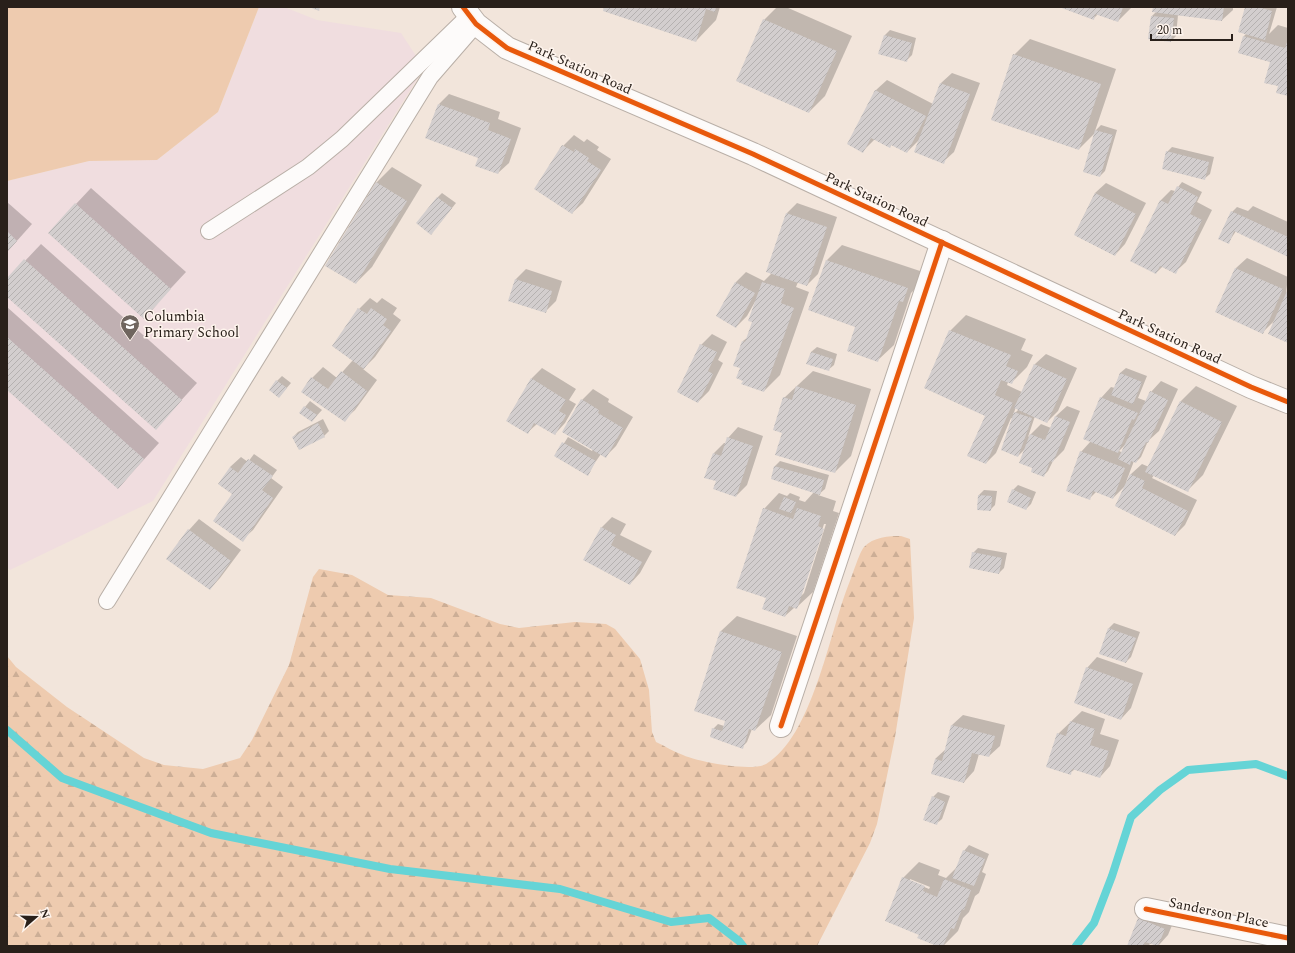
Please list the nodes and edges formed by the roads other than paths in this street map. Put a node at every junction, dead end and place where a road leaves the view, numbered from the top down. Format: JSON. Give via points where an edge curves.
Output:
{"nodes":[{"id":1,"x":470,"y":15,"type":"edge"},
{"id":2,"x":209,"y":231,"type":"dead end"},
{"id":3,"x":942,"y":242,"type":"junction"},
{"id":4,"x":1288,"y":402,"type":"edge"},
{"id":5,"x":107,"y":601,"type":"dead end"},
{"id":6,"x":781,"y":726,"type":"dead end"},
{"id":7,"x":1146,"y":909,"type":"dead end"},
{"id":8,"x":1288,"y":938,"type":"edge"}],
"edges":[{"from":1,"to":2,"type":"lane","via":[[342,139],[308,166]]},
{"from":1,"to":3,"type":"street","name":"Park Station Road","via":[[507,48],[753,154]]},
{"from":1,"to":5,"type":"lane"},
{"from":3,"to":4,"type":"street","name":"Park Station Road"},
{"from":3,"to":6,"type":"street"},
{"from":7,"to":8,"type":"street","name":"Sanderson Place"}]}
